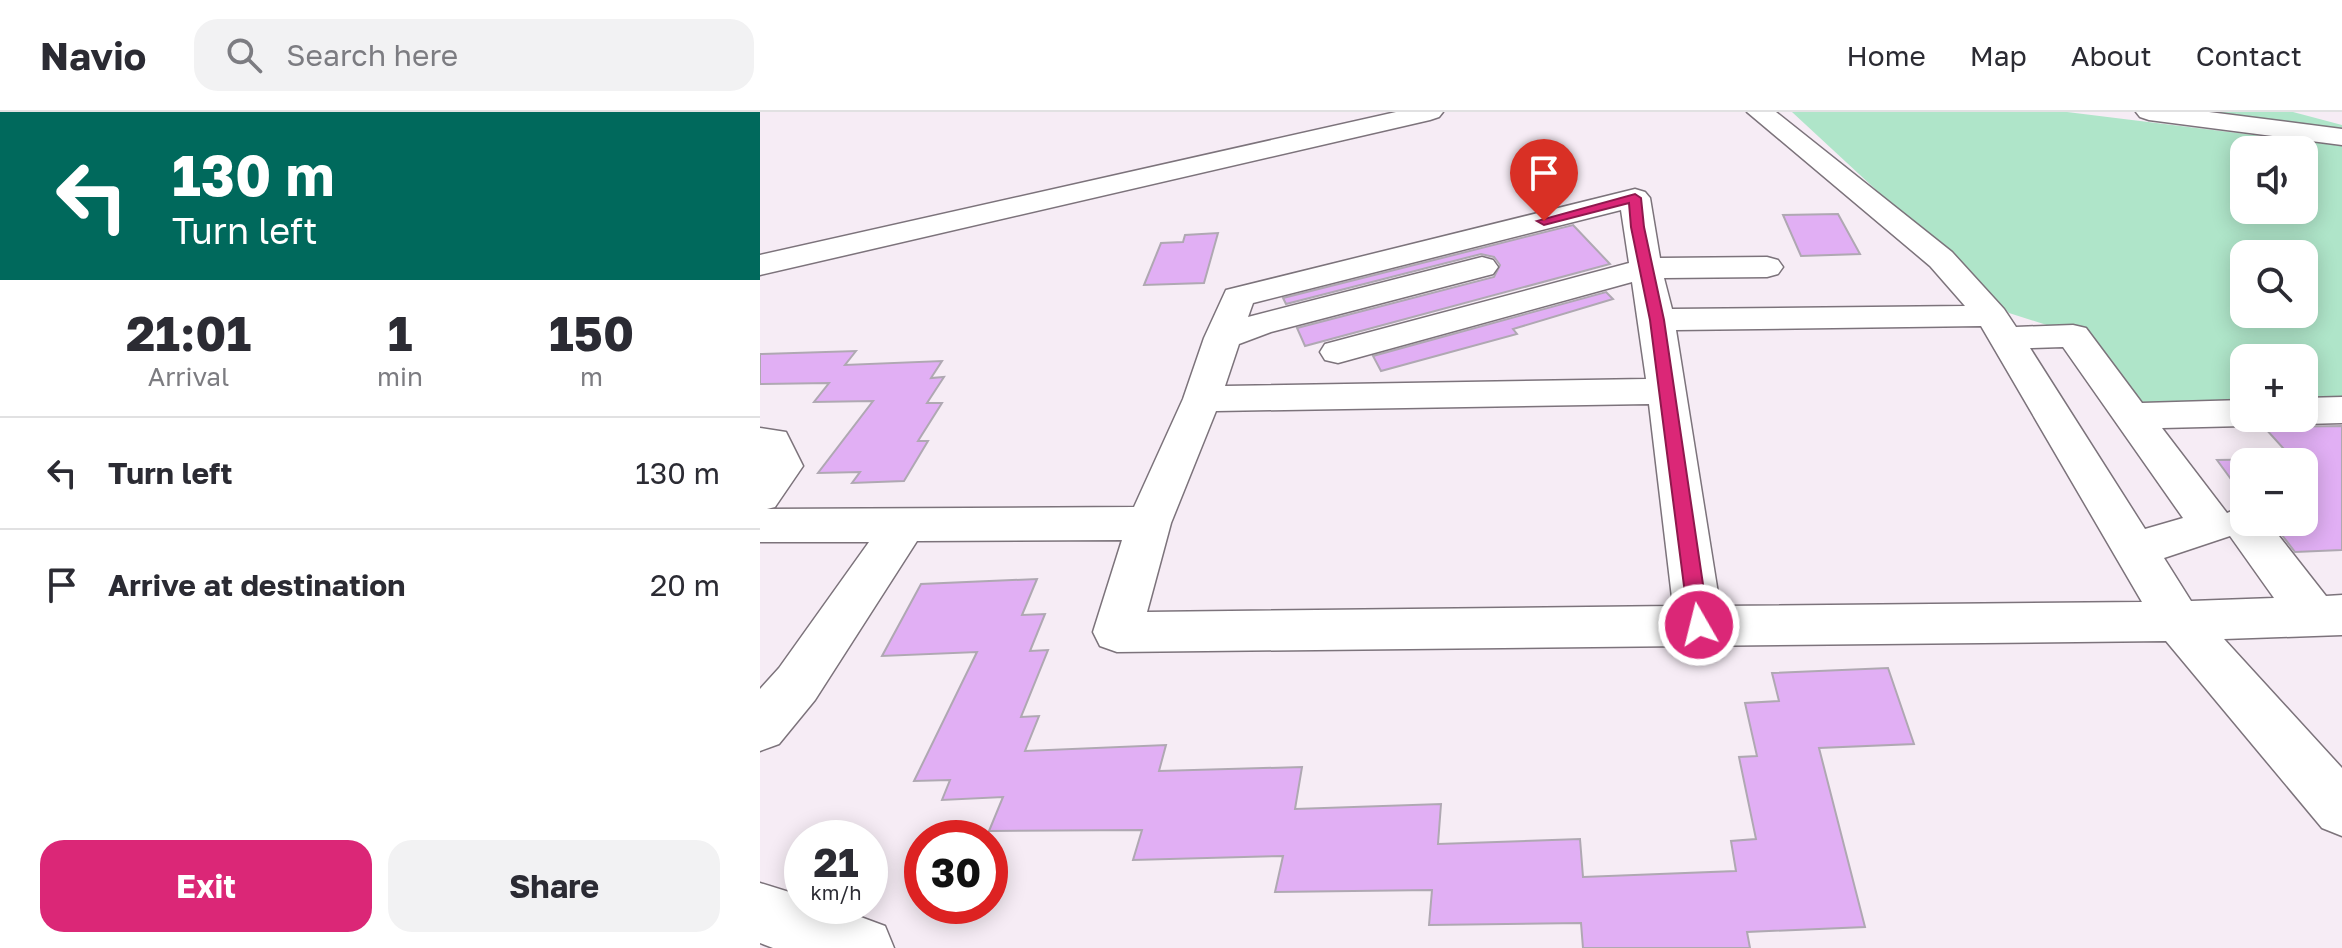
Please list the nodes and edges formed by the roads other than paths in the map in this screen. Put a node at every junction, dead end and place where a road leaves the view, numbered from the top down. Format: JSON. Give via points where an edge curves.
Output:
{"nodes":[{"id":1,"x":1430,"y":112,"type":"edge"},
{"id":2,"x":1760,"y":112,"type":"edge"},
{"id":3,"x":2149,"y":112,"type":"edge"},
{"id":4,"x":2342,"y":137,"type":"edge"},
{"id":5,"x":760,"y":265,"type":"edge"},
{"id":6,"x":1767,"y":267,"type":"dead end"},
{"id":7,"x":1648,"y":268,"type":"junction"},
{"id":8,"x":1657,"y":320,"type":"junction"},
{"id":9,"x":1998,"y":327,"type":"junction"},
{"id":10,"x":1338,"y":352,"type":"dead end"},
{"id":11,"x":1667,"y":391,"type":"junction"},
{"id":12,"x":1202,"y":399,"type":"junction"},
{"id":13,"x":2342,"y":410,"type":"edge"},
{"id":14,"x":2318,"y":411,"type":"edge"},
{"id":15,"x":2230,"y":413,"type":"edge"},
{"id":16,"x":2132,"y":416,"type":"junction"},
{"id":17,"x":760,"y":442,"type":"edge"},
{"id":18,"x":2198,"y":460,"type":"dead end"},
{"id":19,"x":760,"y":496,"type":"edge"},
{"id":20,"x":2230,"y":503,"type":"edge"},
{"id":21,"x":1149,"y":523,"type":"junction"},
{"id":22,"x":760,"y":526,"type":"edge"},
{"id":23,"x":904,"y":526,"type":"junction"},
{"id":24,"x":2257,"y":536,"type":"edge"},
{"id":25,"x":2134,"y":549,"type":"junction"},
{"id":26,"x":2328,"y":615,"type":"edge"},
{"id":27,"x":2178,"y":621,"type":"junction"},
{"id":28,"x":1699,"y":625,"type":"junction"},
{"id":29,"x":760,"y":727,"type":"edge"},
{"id":30,"x":2342,"y":809,"type":"edge"},
{"id":31,"x":760,"y":913,"type":"edge"},
{"id":32,"x":863,"y":948,"type":"edge"}],
"edges":[{"from":1,"to":5,"type":"street"},
{"from":2,"to":9,"type":"street","via":[[1941,259]]},
{"from":3,"to":4,"type":"street"},
{"from":6,"to":7,"type":"street"},
{"from":7,"to":8,"type":"street"},
{"from":7,"to":10,"type":"street"},
{"from":7,"to":12,"type":"street","via":[[1637,227],[1259,325],[1222,338]]},
{"from":8,"to":9,"type":"street"},
{"from":8,"to":11,"type":"street"},
{"from":9,"to":16,"type":"street","via":[[2073,336]]},
{"from":9,"to":25,"type":"street"},
{"from":11,"to":12,"type":"street"},
{"from":11,"to":28,"type":"street"},
{"from":12,"to":21,"type":"street"},
{"from":13,"to":14,"type":"street"},
{"from":15,"to":16,"type":"street"},
{"from":16,"to":25,"type":"street","via":[[2213,527]]},
{"from":17,"to":19,"type":"street","via":[[772,442],[782,466]]},
{"from":18,"to":20,"type":"street"},
{"from":21,"to":23,"type":"street"},
{"from":21,"to":28,"type":"street","via":[[1117,632]]},
{"from":22,"to":23,"type":"street"},
{"from":23,"to":29,"type":"street","via":[[797,684]]},
{"from":24,"to":26,"type":"street"},
{"from":25,"to":27,"type":"street"},
{"from":26,"to":27,"type":"street"},
{"from":27,"to":28,"type":"street"},
{"from":27,"to":30,"type":"street"},
{"from":31,"to":32,"type":"street"}]}
